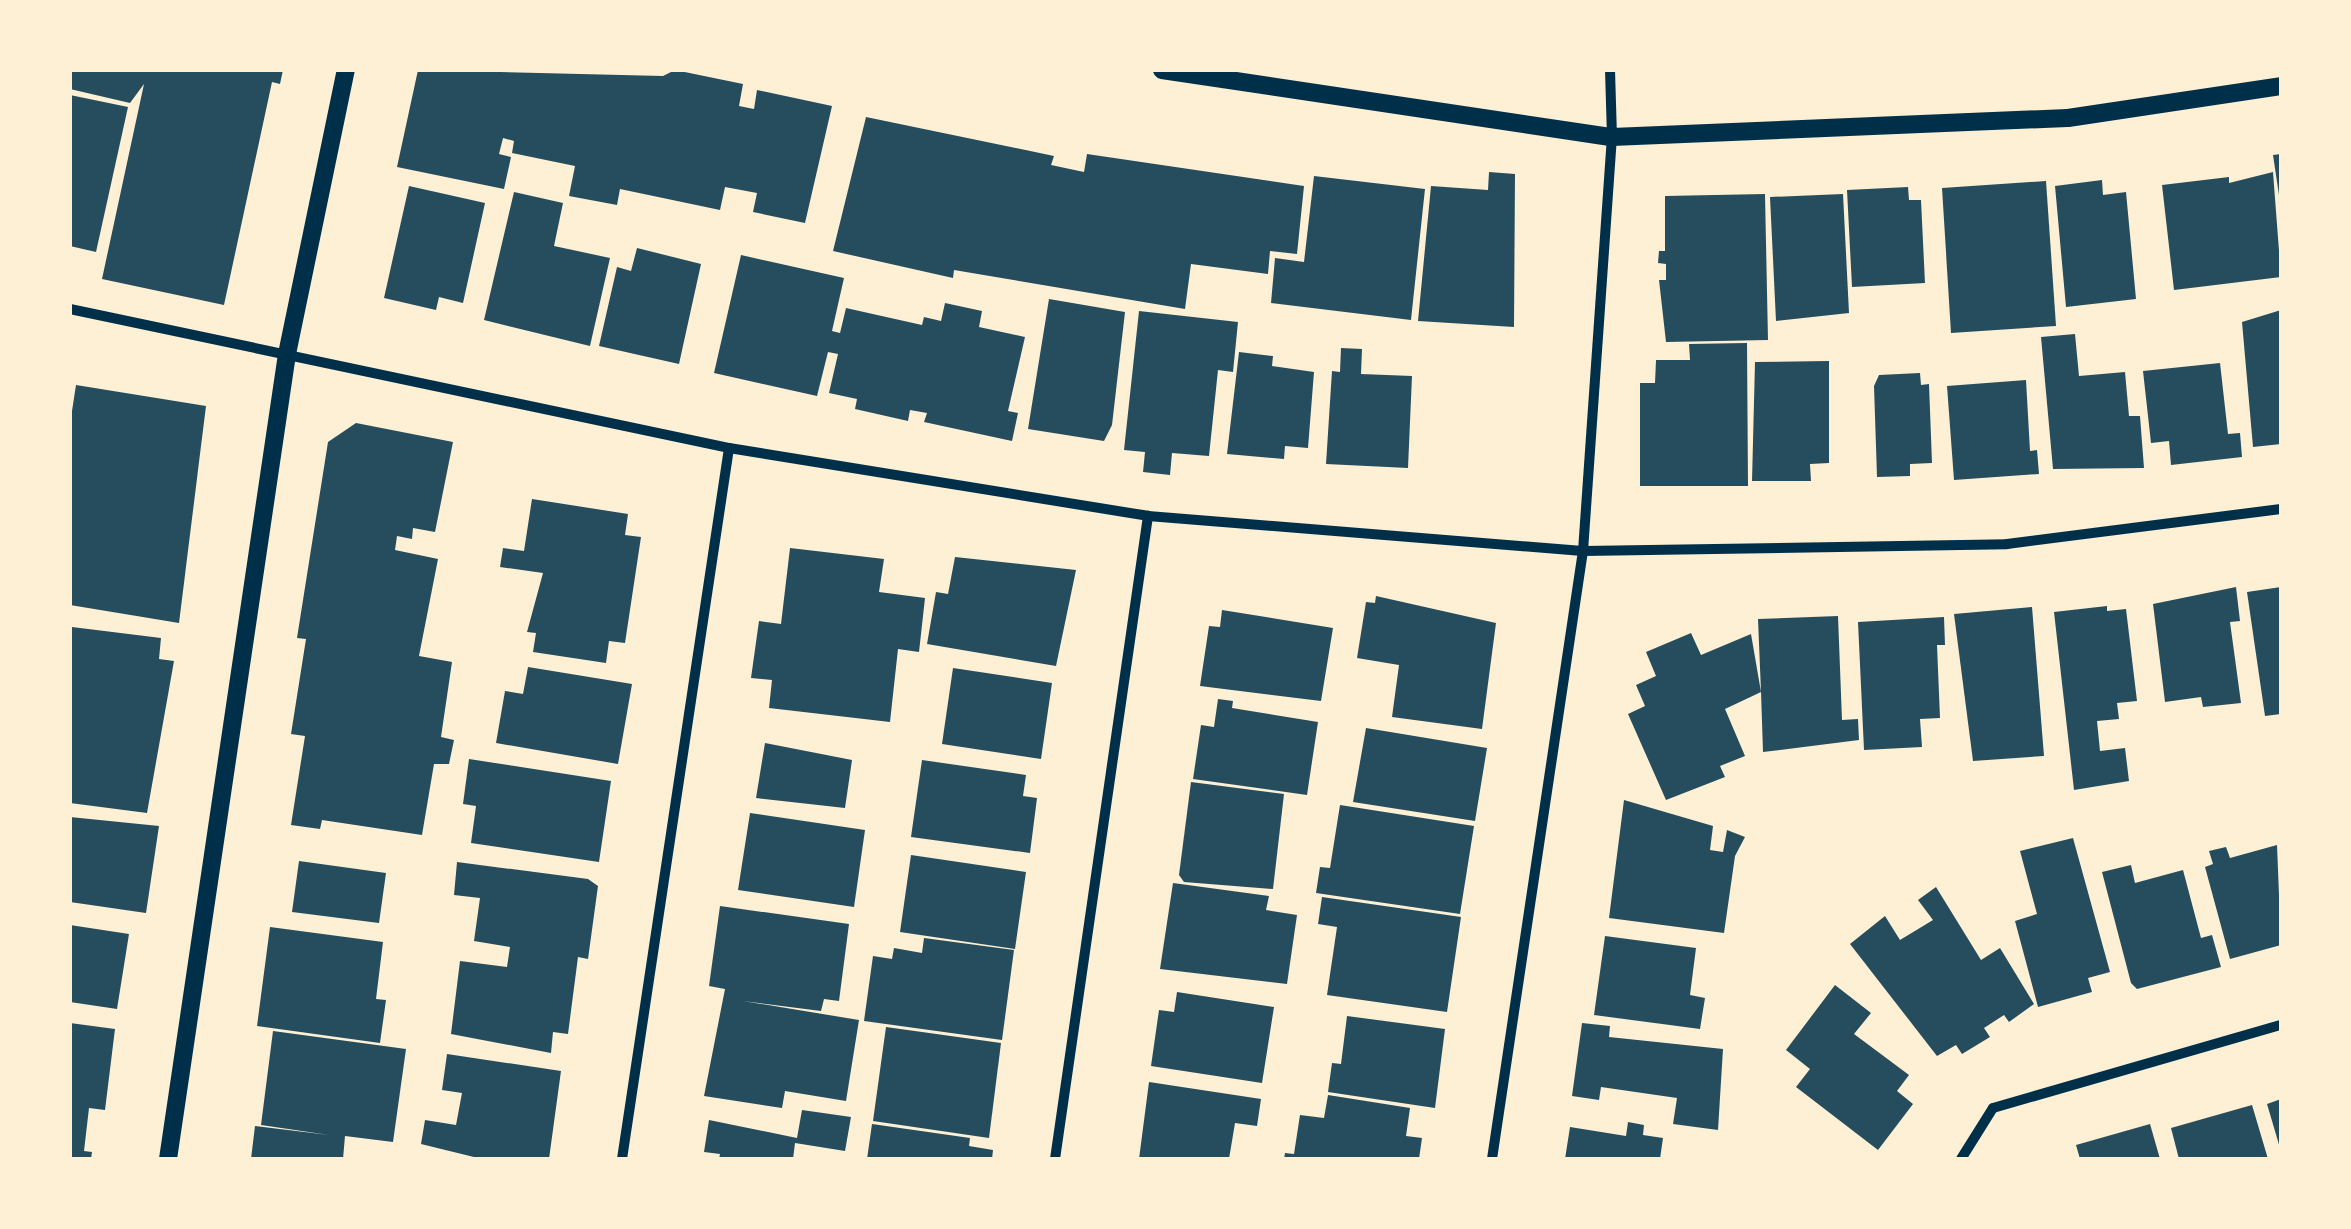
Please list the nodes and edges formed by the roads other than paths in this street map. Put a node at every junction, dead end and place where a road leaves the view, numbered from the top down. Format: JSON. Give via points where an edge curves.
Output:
{"nodes":[{"id":1,"x":346,"y":70,"type":"edge"},
{"id":2,"x":1162,"y":70,"type":"edge"},
{"id":3,"x":1610,"y":70,"type":"edge"},
{"id":4,"x":2281,"y":86,"type":"edge"},
{"id":5,"x":1612,"y":136,"type":"junction"},
{"id":6,"x":70,"y":309,"type":"edge"},
{"id":7,"x":288,"y":354,"type":"junction"},
{"id":8,"x":730,"y":448,"type":"junction"},
{"id":9,"x":2281,"y":509,"type":"edge"},
{"id":10,"x":1148,"y":516,"type":"junction"},
{"id":11,"x":1583,"y":551,"type":"junction"},
{"id":12,"x":2281,"y":1025,"type":"edge"},
{"id":13,"x":168,"y":1159,"type":"edge"},
{"id":14,"x":622,"y":1159,"type":"edge"},
{"id":15,"x":1054,"y":1159,"type":"edge"},
{"id":16,"x":1492,"y":1159,"type":"edge"},
{"id":17,"x":1961,"y":1159,"type":"edge"}],
"edges":[{"from":1,"to":7,"type":"street"},
{"from":2,"to":5,"type":"street"},
{"from":3,"to":5,"type":"street"},
{"from":4,"to":5,"type":"street","via":[[2068,118]]},
{"from":5,"to":11,"type":"street"},
{"from":6,"to":7,"type":"street"},
{"from":7,"to":8,"type":"street"},
{"from":7,"to":13,"type":"street"},
{"from":8,"to":10,"type":"street"},
{"from":8,"to":14,"type":"street"},
{"from":9,"to":11,"type":"street","via":[[2008,544]]},
{"from":10,"to":11,"type":"street"},
{"from":10,"to":15,"type":"street"},
{"from":11,"to":16,"type":"street"},
{"from":12,"to":17,"type":"street","via":[[1993,1108]]}]}
